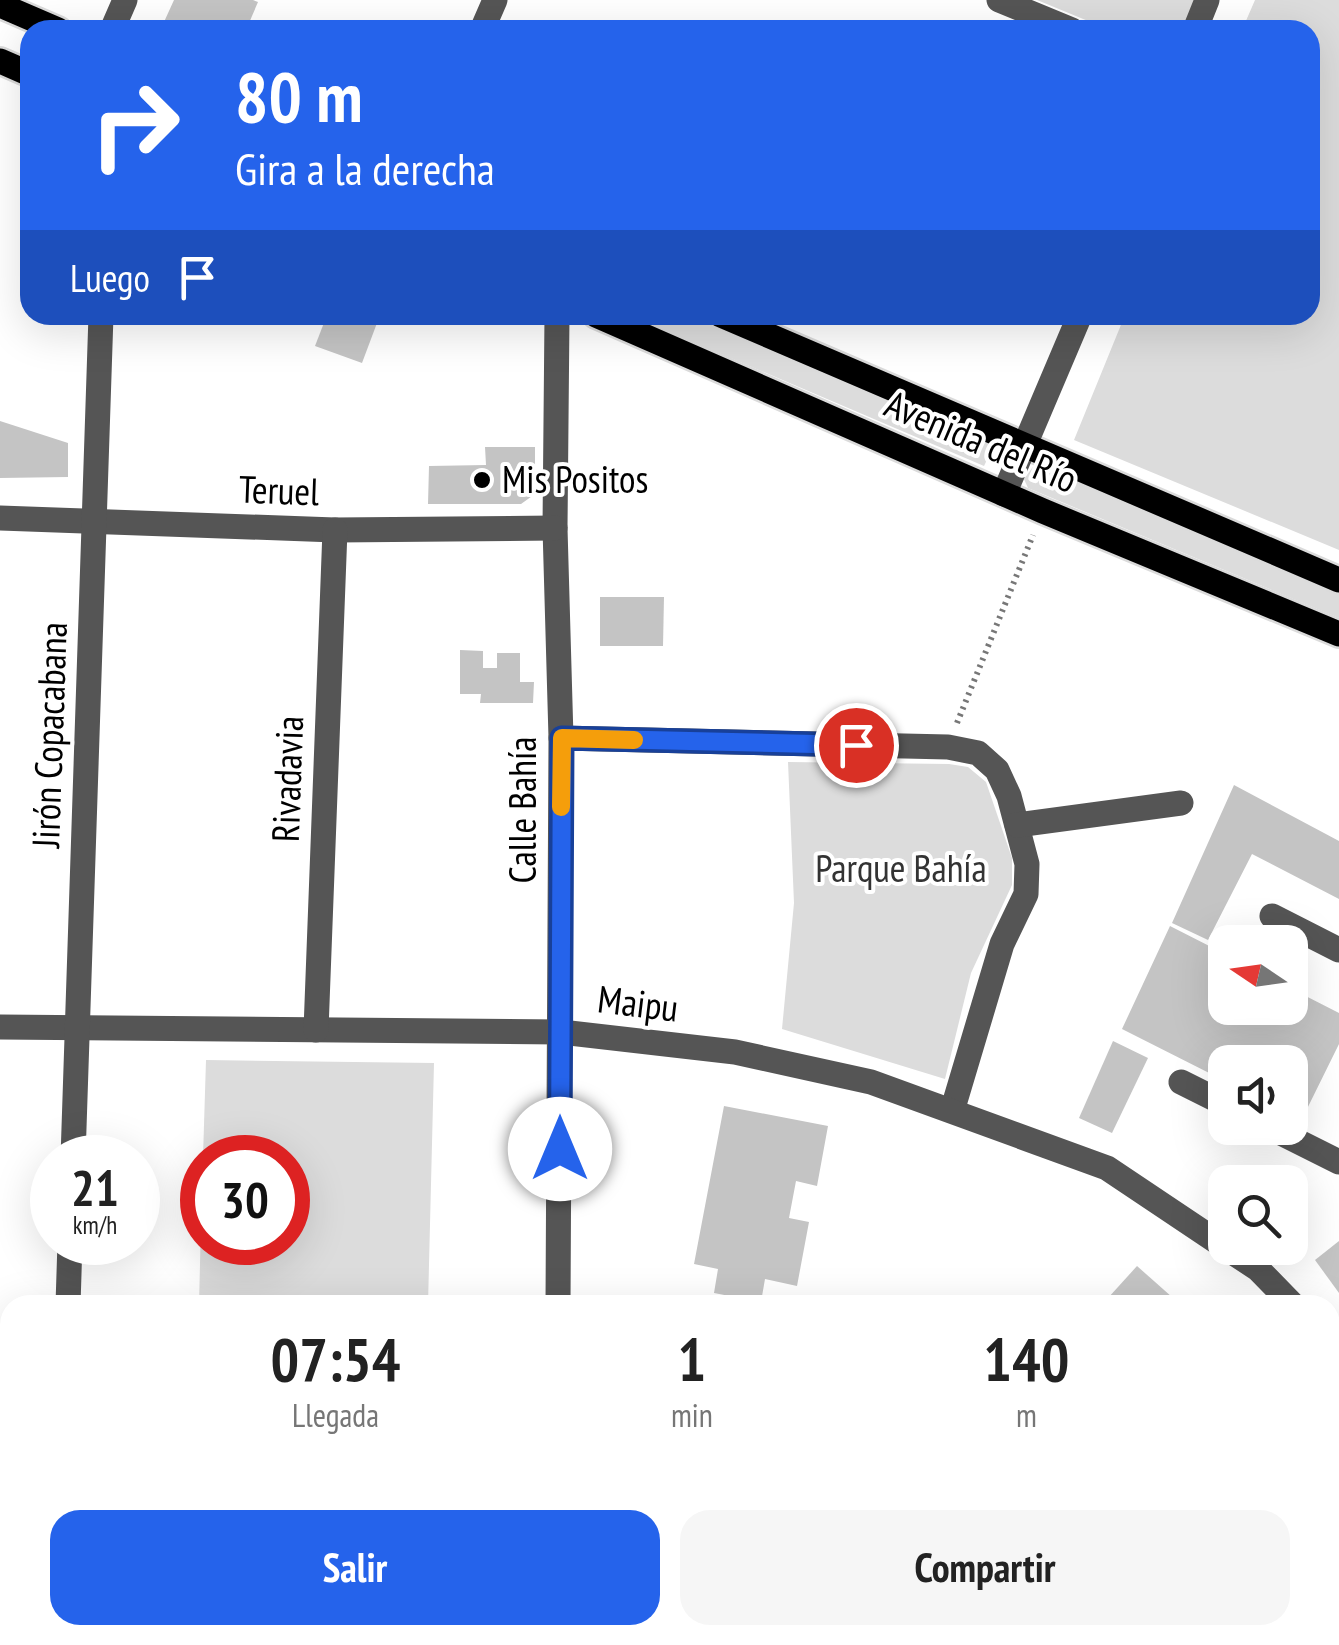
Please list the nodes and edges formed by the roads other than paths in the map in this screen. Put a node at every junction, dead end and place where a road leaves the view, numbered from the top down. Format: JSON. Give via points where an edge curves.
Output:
{"nodes":[{"id":1,"x":999,"y":0,"type":"edge"},
{"id":2,"x":0,"y":5,"type":"edge"},
{"id":3,"x":35,"y":20,"type":"edge"},
{"id":4,"x":1048,"y":20,"type":"edge"},
{"id":5,"x":101,"y":325,"type":"edge"},
{"id":6,"x":557,"y":325,"type":"edge"},
{"id":7,"x":619,"y":325,"type":"edge"},
{"id":8,"x":744,"y":325,"type":"edge"},
{"id":9,"x":1076,"y":325,"type":"edge"},
{"id":10,"x":1025,"y":448,"type":"junction"},
{"id":11,"x":1004,"y":494,"type":"junction"},
{"id":12,"x":0,"y":518,"type":"edge"},
{"id":13,"x":94,"y":521,"type":"junction"},
{"id":14,"x":555,"y":528,"type":"junction"},
{"id":15,"x":335,"y":530,"type":"junction"},
{"id":16,"x":1339,"y":580,"type":"edge"},
{"id":17,"x":1339,"y":634,"type":"edge"},
{"id":18,"x":562,"y":738,"type":"junction"},
{"id":19,"x":1181,"y":803,"type":"dead end"},
{"id":20,"x":1017,"y":825,"type":"junction"},
{"id":21,"x":1272,"y":916,"type":"dead end"},
{"id":22,"x":1339,"y":950,"type":"edge"},
{"id":23,"x":0,"y":1027,"type":"edge"},
{"id":24,"x":77,"y":1028,"type":"junction"},
{"id":25,"x":316,"y":1030,"type":"junction"},
{"id":26,"x":561,"y":1032,"type":"junction"},
{"id":27,"x":1181,"y":1082,"type":"dead end"},
{"id":28,"x":1208,"y":1096,"type":"edge"},
{"id":29,"x":953,"y":1108,"type":"junction"},
{"id":30,"x":74,"y":1135,"type":"edge"},
{"id":31,"x":1305,"y":1145,"type":"edge"},
{"id":32,"x":1339,"y":1162,"type":"edge"},
{"id":33,"x":1208,"y":1236,"type":"edge"},
{"id":34,"x":69,"y":1265,"type":"edge"},
{"id":35,"x":1252,"y":1265,"type":"edge"},
{"id":36,"x":68,"y":1295,"type":"edge"},
{"id":37,"x":558,"y":1295,"type":"edge"},
{"id":38,"x":1284,"y":1295,"type":"edge"}],
"edges":[{"from":1,"to":4,"type":"street"},
{"from":2,"to":3,"type":"main road"},
{"from":5,"to":13,"type":"street","name":"Jirón Copacabana"},
{"from":6,"to":14,"type":"street","name":"Calle Bahía"},
{"from":7,"to":11,"type":"main road","name":"Avenida del Río"},
{"from":8,"to":10,"type":"main road","name":"Avenida del Río"},
{"from":9,"to":10,"type":"street"},
{"from":10,"to":11,"type":"street"},
{"from":10,"to":16,"type":"main road","name":"Avenida del Río"},
{"from":11,"to":17,"type":"main road","name":"Avenida del Río"},
{"from":12,"to":13,"type":"street","name":"Teruel"},
{"from":13,"to":15,"type":"street","name":"Teruel"},
{"from":13,"to":24,"type":"street","name":"Jirón Copacabana"},
{"from":14,"to":15,"type":"street","name":"Teruel"},
{"from":14,"to":18,"type":"street","name":"Calle Bahía"},
{"from":15,"to":25,"type":"street","name":"Rivadavia"},
{"from":18,"to":20,"type":"street","via":[[948,747],[978,753],[997,770]]},
{"from":18,"to":26,"type":"street","name":"Calle Bahía"},
{"from":19,"to":20,"type":"street"},
{"from":20,"to":29,"type":"street","via":[[1026,894],[1002,944]]},
{"from":21,"to":22,"type":"street"},
{"from":23,"to":24,"type":"street","name":"Maipu"},
{"from":24,"to":25,"type":"street","name":"Maipu"},
{"from":24,"to":30,"type":"street","name":"Jirón Copacabana"},
{"from":25,"to":26,"type":"street","name":"Maipu"},
{"from":26,"to":29,"type":"street","name":"Maipu","via":[[810,1066]]},
{"from":26,"to":37,"type":"street","name":"Calle Bahía"},
{"from":27,"to":28,"type":"street"},
{"from":29,"to":33,"type":"street","name":"Maipu","via":[[1107,1168]]},
{"from":31,"to":32,"type":"street"},
{"from":34,"to":36,"type":"street"},
{"from":35,"to":38,"type":"street","name":"Maipu"}]}
